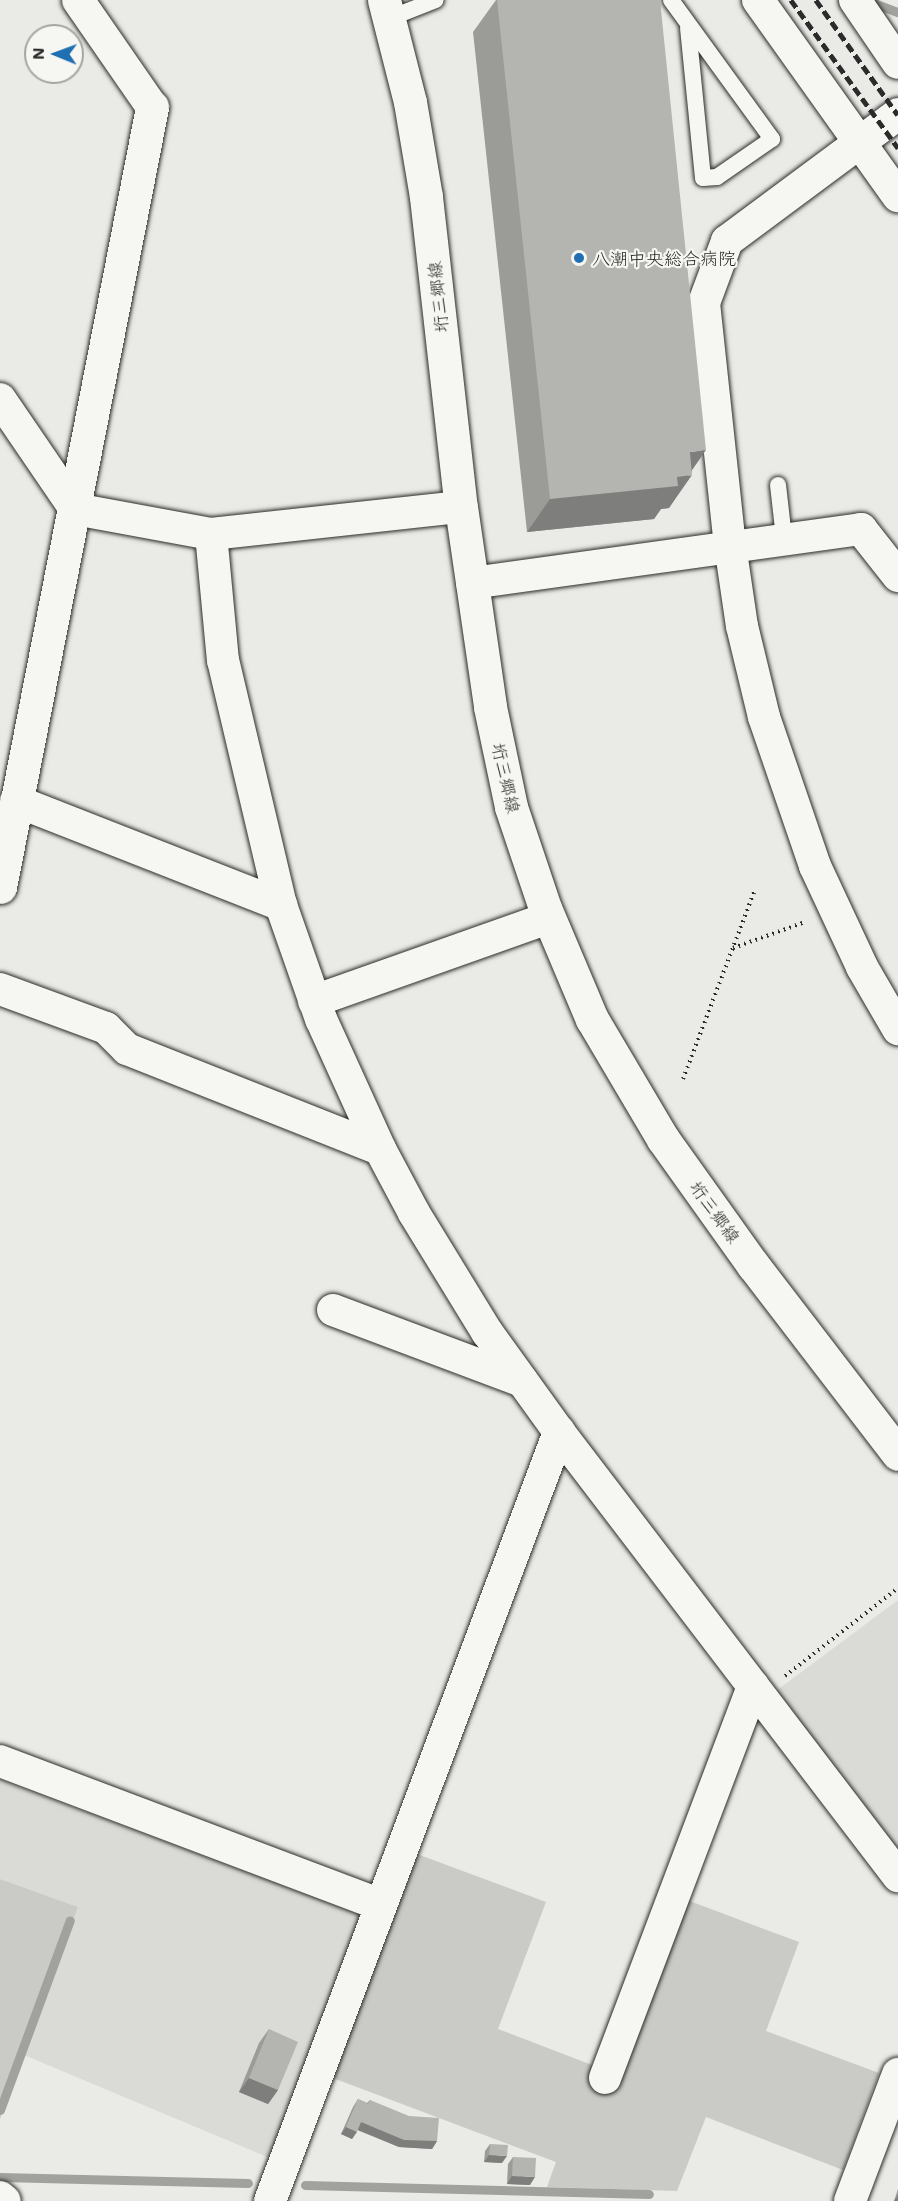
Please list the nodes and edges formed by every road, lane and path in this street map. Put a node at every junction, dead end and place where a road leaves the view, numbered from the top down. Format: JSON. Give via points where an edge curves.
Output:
{"nodes":[{"id":1,"x":78,"y":0,"type":"edge"},
{"id":2,"x":436,"y":0,"type":"edge"},
{"id":3,"x":671,"y":0,"type":"edge"},
{"id":4,"x":758,"y":0,"type":"edge"},
{"id":5,"x":855,"y":0,"type":"edge"},
{"id":6,"x":387,"y":9,"type":"edge"},
{"id":7,"x":688,"y":28,"type":"junction"},
{"id":8,"x":898,"y":63,"type":"edge"},
{"id":9,"x":152,"y":107,"type":"joint"},
{"id":10,"x":898,"y":114,"type":"edge"},
{"id":11,"x":860,"y":142,"type":"junction"},
{"id":12,"x":898,"y":196,"type":"edge"},
{"id":13,"x":0,"y":399,"type":"edge"},
{"id":14,"x":778,"y":485,"type":"dead end"},
{"id":15,"x":461,"y":507,"type":"junction"},
{"id":16,"x":75,"y":508,"type":"junction"},
{"id":17,"x":211,"y":534,"type":"junction"},
{"id":18,"x":784,"y":538,"type":"junction"},
{"id":19,"x":730,"y":545,"type":"junction"},
{"id":20,"x":898,"y":576,"type":"edge"},
{"id":21,"x":472,"y":584,"type":"junction"},
{"id":22,"x":16,"y":801,"type":"junction"},
{"id":23,"x":0,"y":886,"type":"edge"},
{"id":24,"x":755,"y":889,"type":"dead end"},
{"id":25,"x":280,"y":905,"type":"junction"},
{"id":26,"x":836,"y":911,"type":"junction"},
{"id":27,"x":549,"y":918,"type":"junction"},
{"id":28,"x":733,"y":948,"type":"junction"},
{"id":29,"x":0,"y":990,"type":"edge"},
{"id":30,"x":314,"y":1001,"type":"junction"},
{"id":31,"x":898,"y":1029,"type":"edge"},
{"id":32,"x":683,"y":1079,"type":"dead end"},
{"id":33,"x":380,"y":1149,"type":"junction"},
{"id":34,"x":333,"y":1310,"type":"dead end"},
{"id":35,"x":522,"y":1381,"type":"junction"},
{"id":36,"x":559,"y":1432,"type":"junction"},
{"id":37,"x":898,"y":1454,"type":"edge"},
{"id":38,"x":898,"y":1588,"type":"edge"},
{"id":39,"x":756,"y":1690,"type":"junction"},
{"id":40,"x":0,"y":1761,"type":"edge"},
{"id":41,"x":898,"y":1876,"type":"edge"},
{"id":42,"x":381,"y":1905,"type":"junction"},
{"id":43,"x":898,"y":2074,"type":"edge"},
{"id":44,"x":605,"y":2078,"type":"dead end"},
{"id":45,"x":0,"y":2197,"type":"edge"},
{"id":46,"x":5,"y":2201,"type":"edge"},
{"id":47,"x":270,"y":2201,"type":"edge"},
{"id":48,"x":850,"y":2201,"type":"edge"}],
"edges":[{"from":1,"to":9,"type":"street"},
{"from":2,"to":6,"type":"lane"},
{"from":3,"to":7,"type":"lane"},
{"from":4,"to":11,"type":"street"},
{"from":5,"to":8,"type":"street"},
{"from":6,"to":15,"type":"street","name":"垳三郷線","via":[[426,197]]},
{"from":7,"to":7,"type":"lane","via":[[772,139],[717,177],[704,178]]},
{"from":9,"to":16,"type":"street"},
{"from":10,"to":11,"type":"street"},
{"from":11,"to":12,"type":"street"},
{"from":11,"to":19,"type":"street","via":[[727,241],[704,303]]},
{"from":13,"to":16,"type":"street"},
{"from":14,"to":18,"type":"lane"},
{"from":15,"to":17,"type":"street"},
{"from":15,"to":21,"type":"street","name":"垳三郷線"},
{"from":16,"to":17,"type":"street"},
{"from":16,"to":22,"type":"street"},
{"from":17,"to":25,"type":"street","via":[[224,660]]},
{"from":18,"to":19,"type":"street"},
{"from":18,"to":20,"type":"street","via":[[861,529]]},
{"from":19,"to":21,"type":"street"},
{"from":19,"to":26,"type":"street","via":[[742,626],[764,717],[796,816]]},
{"from":21,"to":27,"type":"street","name":"垳三郷線","via":[[490,707],[511,807]]},
{"from":22,"to":23,"type":"street"},
{"from":22,"to":25,"type":"street"},
{"from":24,"to":28,"type":"path"},
{"from":25,"to":30,"type":"street"},
{"from":26,"to":28,"type":"path"},
{"from":26,"to":31,"type":"street"},
{"from":27,"to":30,"type":"street"},
{"from":27,"to":37,"type":"street","name":"垳三郷線","via":[[592,1019],[663,1139],[753,1265]]},
{"from":28,"to":32,"type":"path"},
{"from":29,"to":33,"type":"street","via":[[106,1028],[127,1049]]},
{"from":30,"to":33,"type":"street"},
{"from":33,"to":35,"type":"street","via":[[452,1278]]},
{"from":34,"to":35,"type":"street"},
{"from":35,"to":36,"type":"street"},
{"from":36,"to":39,"type":"street"},
{"from":36,"to":42,"type":"street"},
{"from":38,"to":39,"type":"path"},
{"from":39,"to":41,"type":"street"},
{"from":39,"to":44,"type":"street"},
{"from":40,"to":42,"type":"street"},
{"from":42,"to":47,"type":"street"},
{"from":43,"to":48,"type":"street"},
{"from":45,"to":46,"type":"street"}]}
